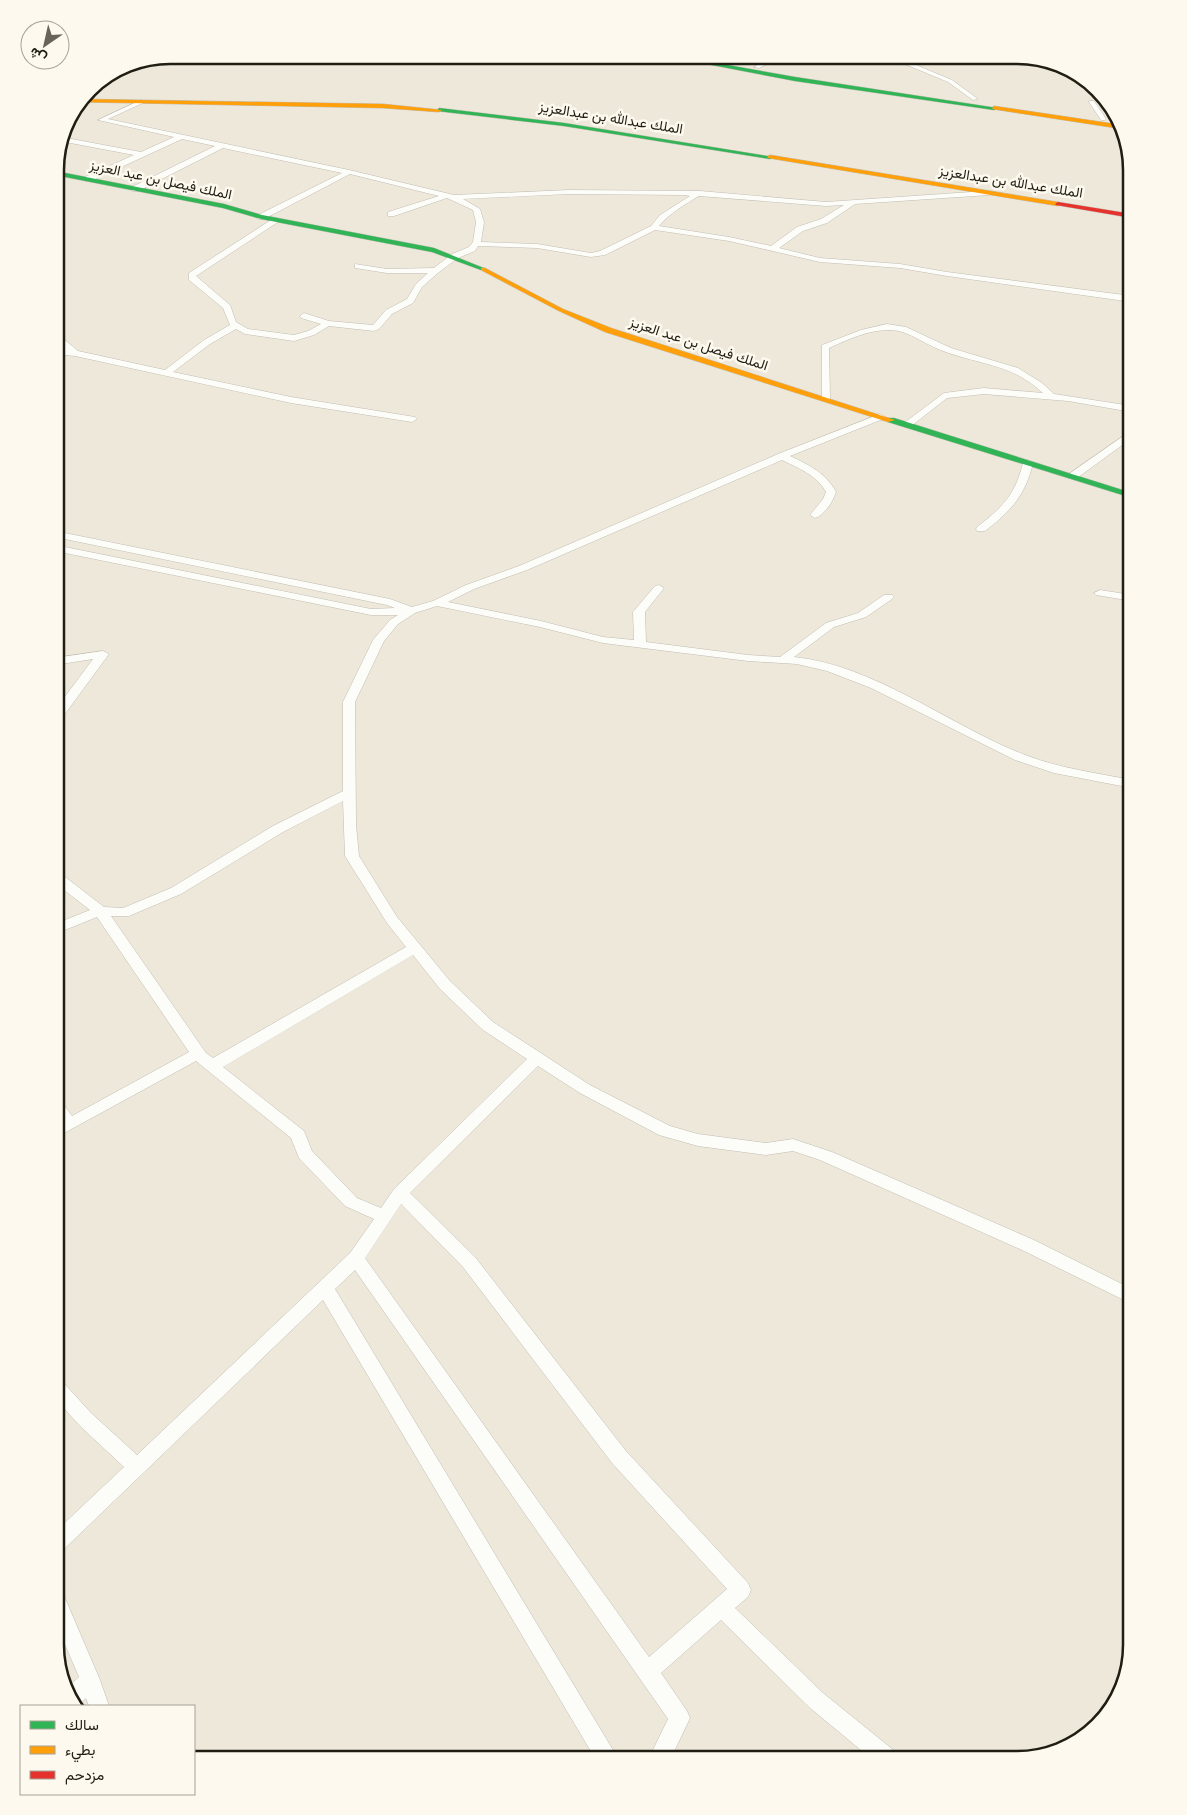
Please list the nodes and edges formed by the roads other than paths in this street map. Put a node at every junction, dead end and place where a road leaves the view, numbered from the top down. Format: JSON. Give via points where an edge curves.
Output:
{"nodes":[{"id":1,"x":712,"y":64,"type":"edge"},
{"id":2,"x":736,"y":64,"type":"edge"},
{"id":3,"x":765,"y":64,"type":"edge"},
{"id":4,"x":908,"y":64,"type":"edge"},
{"id":5,"x":757,"y":68,"type":"junction"},
{"id":6,"x":94,"y":96,"type":"edge"},
{"id":7,"x":975,"y":99,"type":"junction"},
{"id":8,"x":89,"y":101,"type":"edge"},
{"id":9,"x":141,"y":102,"type":"junction"},
{"id":10,"x":1092,"y":102,"type":"dead end"},
{"id":11,"x":1103,"y":119,"type":"junction"},
{"id":12,"x":1111,"y":120,"type":"edge"},
{"id":13,"x":1113,"y":126,"type":"edge"},
{"id":14,"x":182,"y":136,"type":"junction"},
{"id":15,"x":67,"y":141,"type":"edge"},
{"id":16,"x":223,"y":145,"type":"junction"},
{"id":17,"x":142,"y":155,"type":"junction"},
{"id":18,"x":349,"y":172,"type":"junction"},
{"id":19,"x":64,"y":175,"type":"edge"},
{"id":20,"x":88,"y":179,"type":"junction"},
{"id":21,"x":64,"y":184,"type":"edge"},
{"id":22,"x":134,"y":188,"type":"junction"},
{"id":23,"x":986,"y":192,"type":"junction"},
{"id":24,"x":700,"y":193,"type":"junction"},
{"id":25,"x":451,"y":196,"type":"junction"},
{"id":26,"x":854,"y":202,"type":"junction"},
{"id":27,"x":1123,"y":207,"type":"edge"},
{"id":28,"x":391,"y":214,"type":"dead end"},
{"id":29,"x":1123,"y":215,"type":"edge"},
{"id":30,"x":261,"y":217,"type":"junction"},
{"id":31,"x":277,"y":220,"type":"junction"},
{"id":32,"x":654,"y":228,"type":"junction"},
{"id":33,"x":476,"y":244,"type":"junction"},
{"id":34,"x":773,"y":249,"type":"junction"},
{"id":35,"x":455,"y":256,"type":"junction"},
{"id":36,"x":358,"y":266,"type":"dead end"},
{"id":37,"x":436,"y":270,"type":"junction"},
{"id":38,"x":1123,"y":298,"type":"edge"},
{"id":39,"x":304,"y":316,"type":"dead end"},
{"id":40,"x":328,"y":323,"type":"junction"},
{"id":41,"x":235,"y":326,"type":"junction"},
{"id":42,"x":64,"y":344,"type":"edge"},
{"id":43,"x":64,"y":352,"type":"edge"},
{"id":44,"x":75,"y":353,"type":"junction"},
{"id":45,"x":166,"y":373,"type":"junction"},
{"id":46,"x":1051,"y":396,"type":"junction"},
{"id":47,"x":825,"y":398,"type":"junction"},
{"id":48,"x":1123,"y":408,"type":"edge"},
{"id":49,"x":880,"y":417,"type":"junction"},
{"id":50,"x":412,"y":419,"type":"dead end"},
{"id":51,"x":907,"y":425,"type":"junction"},
{"id":52,"x":1123,"y":440,"type":"edge"},
{"id":53,"x":781,"y":456,"type":"junction"},
{"id":54,"x":1028,"y":462,"type":"junction"},
{"id":55,"x":1073,"y":476,"type":"junction"},
{"id":56,"x":1123,"y":493,"type":"edge"},
{"id":57,"x":814,"y":515,"type":"dead end"},
{"id":58,"x":981,"y":529,"type":"dead end"},
{"id":59,"x":64,"y":536,"type":"edge"},
{"id":60,"x":64,"y":550,"type":"edge"},
{"id":61,"x":659,"y":588,"type":"dead end"},
{"id":62,"x":1100,"y":593,"type":"dead end"},
{"id":63,"x":888,"y":597,"type":"dead end"},
{"id":64,"x":1123,"y":597,"type":"edge"},
{"id":65,"x":437,"y":603,"type":"junction"},
{"id":66,"x":411,"y":611,"type":"junction"},
{"id":67,"x":640,"y":645,"type":"junction"},
{"id":68,"x":64,"y":660,"type":"edge"},
{"id":69,"x":783,"y":660,"type":"junction"},
{"id":70,"x":64,"y":707,"type":"edge"},
{"id":71,"x":1123,"y":782,"type":"edge"},
{"id":72,"x":348,"y":793,"type":"junction"},
{"id":73,"x":64,"y":883,"type":"edge"},
{"id":74,"x":100,"y":911,"type":"junction"},
{"id":75,"x":64,"y":925,"type":"edge"},
{"id":76,"x":415,"y":948,"type":"junction"},
{"id":77,"x":199,"y":1053,"type":"junction"},
{"id":78,"x":537,"y":1058,"type":"junction"},
{"id":79,"x":212,"y":1066,"type":"junction"},
{"id":80,"x":64,"y":1127,"type":"edge"},
{"id":81,"x":400,"y":1193,"type":"junction"},
{"id":82,"x":384,"y":1216,"type":"junction"},
{"id":83,"x":356,"y":1258,"type":"junction"},
{"id":84,"x":325,"y":1288,"type":"junction"},
{"id":85,"x":1123,"y":1293,"type":"edge"},
{"id":86,"x":64,"y":1395,"type":"edge"},
{"id":87,"x":137,"y":1467,"type":"junction"},
{"id":88,"x":64,"y":1536,"type":"edge"},
{"id":89,"x":721,"y":1607,"type":"junction"},
{"id":90,"x":64,"y":1619,"type":"edge"},
{"id":91,"x":648,"y":1671,"type":"junction"},
{"id":92,"x":90,"y":1680,"type":"junction"},
{"id":93,"x":76,"y":1694,"type":"edge"},
{"id":94,"x":99,"y":1705,"type":"edge"},
{"id":95,"x":603,"y":1751,"type":"edge"},
{"id":96,"x":664,"y":1751,"type":"edge"},
{"id":97,"x":879,"y":1751,"type":"edge"}],
"edges":[{"from":1,"to":13,"type":"main road"},
{"from":2,"to":5,"type":"main road"},
{"from":3,"to":5,"type":"street"},
{"from":4,"to":7,"type":"street","via":[[950,81]]},
{"from":5,"to":7,"type":"main road"},
{"from":6,"to":27,"type":"main road","name":"الملك عبدالله بن عبدالعزيز","via":[[389,100],[482,107]]},
{"from":7,"to":11,"type":"main road"},
{"from":8,"to":9,"type":"main road","name":"الملك عبدالله بن عبدالعزيز"},
{"from":9,"to":14,"type":"street","via":[[101,120]]},
{"from":9,"to":23,"type":"main road","name":"الملك عبدالله بن عبدالعزيز","via":[[383,106],[476,112]]},
{"from":10,"to":11,"type":"street"},
{"from":11,"to":12,"type":"main road"},
{"from":14,"to":16,"type":"street"},
{"from":14,"to":17,"type":"street"},
{"from":15,"to":17,"type":"street"},
{"from":16,"to":18,"type":"street"},
{"from":16,"to":22,"type":"street"},
{"from":17,"to":20,"type":"street"},
{"from":18,"to":25,"type":"street"},
{"from":18,"to":30,"type":"street"},
{"from":19,"to":20,"type":"main road","name":"الملك فيصل بن عبد العزيز"},
{"from":20,"to":22,"type":"main road","name":"الملك فيصل بن عبد العزيز"},
{"from":21,"to":30,"type":"main road","name":"الملك فيصل بن عبد العزيز","via":[[214,215]]},
{"from":22,"to":30,"type":"main road","name":"الملك فيصل بن عبد العزيز"},
{"from":23,"to":26,"type":"street"},
{"from":23,"to":29,"type":"main road","name":"الملك عبدالله بن عبدالعزيز"},
{"from":24,"to":25,"type":"street","via":[[569,192]]},
{"from":24,"to":26,"type":"street","via":[[804,203]]},
{"from":24,"to":32,"type":"street","via":[[663,217]]},
{"from":25,"to":28,"type":"street"},
{"from":25,"to":33,"type":"street","via":[[476,209],[480,222]]},
{"from":26,"to":34,"type":"street","via":[[824,221],[800,229]]},
{"from":30,"to":31,"type":"main road","name":"الملك فيصل بن عبد العزيز"},
{"from":31,"to":35,"type":"main road","name":"الملك فيصل بن عبد العزيز"},
{"from":31,"to":41,"type":"street","via":[[192,275],[227,307]]},
{"from":32,"to":33,"type":"street","via":[[613,249],[591,255],[537,246]]},
{"from":32,"to":34,"type":"street"},
{"from":33,"to":35,"type":"street"},
{"from":34,"to":38,"type":"street","via":[[820,260],[926,269]]},
{"from":35,"to":37,"type":"street"},
{"from":35,"to":47,"type":"main road","name":"الملك فيصل بن عبد العزيز","via":[[608,330]]},
{"from":36,"to":37,"type":"street","via":[[387,271]]},
{"from":37,"to":40,"type":"street","via":[[419,286],[414,296],[389,312],[376,327],[366,330]]},
{"from":39,"to":40,"type":"street"},
{"from":40,"to":41,"type":"street","via":[[294,338],[259,334]]},
{"from":41,"to":45,"type":"street","via":[[207,342]]},
{"from":42,"to":44,"type":"street"},
{"from":43,"to":44,"type":"street"},
{"from":44,"to":45,"type":"street"},
{"from":45,"to":50,"type":"street","via":[[291,400]]},
{"from":46,"to":47,"type":"street","via":[[1038,382],[1012,367],[948,350],[911,332],[888,327],[841,339],[825,347]]},
{"from":46,"to":48,"type":"street"},
{"from":46,"to":51,"type":"street","via":[[984,391],[944,396]]},
{"from":47,"to":49,"type":"main road","name":"الملك فيصل بن عبد العزيز"},
{"from":49,"to":51,"type":"main road","name":"الملك فيصل بن عبد العزيز"},
{"from":49,"to":53,"type":"street"},
{"from":51,"to":54,"type":"main road","name":"الملك فيصل بن عبد العزيز"},
{"from":52,"to":55,"type":"street"},
{"from":53,"to":57,"type":"street","via":[[806,468],[828,485],[831,492],[828,500]]},
{"from":53,"to":65,"type":"street"},
{"from":54,"to":55,"type":"main road","name":"الملك فيصل بن عبد العزيز"},
{"from":54,"to":58,"type":"street","via":[[1023,485],[1006,509]]},
{"from":55,"to":56,"type":"main road","name":"الملك فيصل بن عبد العزيز"},
{"from":59,"to":66,"type":"street","via":[[390,602]]},
{"from":60,"to":66,"type":"street","via":[[371,612]]},
{"from":61,"to":67,"type":"street","via":[[639,612]]},
{"from":62,"to":64,"type":"street"},
{"from":63,"to":69,"type":"street","via":[[862,615],[830,626]]},
{"from":65,"to":66,"type":"street"},
{"from":65,"to":67,"type":"street"},
{"from":66,"to":72,"type":"street","via":[[394,622],[379,640],[350,702]]},
{"from":67,"to":69,"type":"street"},
{"from":68,"to":70,"type":"street","via":[[103,654]]},
{"from":69,"to":71,"type":"street","via":[[830,668],[875,685],[1019,757],[1054,770]]},
{"from":72,"to":74,"type":"street","via":[[278,829],[176,892],[124,913]]},
{"from":72,"to":76,"type":"street","via":[[352,856],[392,920]]},
{"from":73,"to":74,"type":"street"},
{"from":74,"to":75,"type":"street"},
{"from":74,"to":77,"type":"street"},
{"from":76,"to":78,"type":"street","via":[[446,985],[488,1026]]},
{"from":76,"to":79,"type":"street"},
{"from":77,"to":79,"type":"street"},
{"from":77,"to":80,"type":"street"},
{"from":78,"to":81,"type":"street"},
{"from":78,"to":85,"type":"street","via":[[585,1089],[665,1131],[698,1140],[766,1149],[793,1145],[826,1156],[1028,1245]]},
{"from":79,"to":82,"type":"street","via":[[298,1135],[305,1154],[351,1202]]},
{"from":81,"to":82,"type":"street"},
{"from":81,"to":89,"type":"street","via":[[469,1262],[619,1457],[741,1590]]},
{"from":82,"to":83,"type":"street"},
{"from":83,"to":84,"type":"street"},
{"from":83,"to":91,"type":"street"},
{"from":84,"to":87,"type":"street"},
{"from":84,"to":95,"type":"street"},
{"from":86,"to":87,"type":"street"},
{"from":87,"to":88,"type":"street"},
{"from":89,"to":91,"type":"street"},
{"from":89,"to":97,"type":"street","via":[[816,1700]]},
{"from":90,"to":92,"type":"street"},
{"from":91,"to":96,"type":"street","via":[[680,1718]]},
{"from":92,"to":93,"type":"street"},
{"from":92,"to":94,"type":"street"}]}
